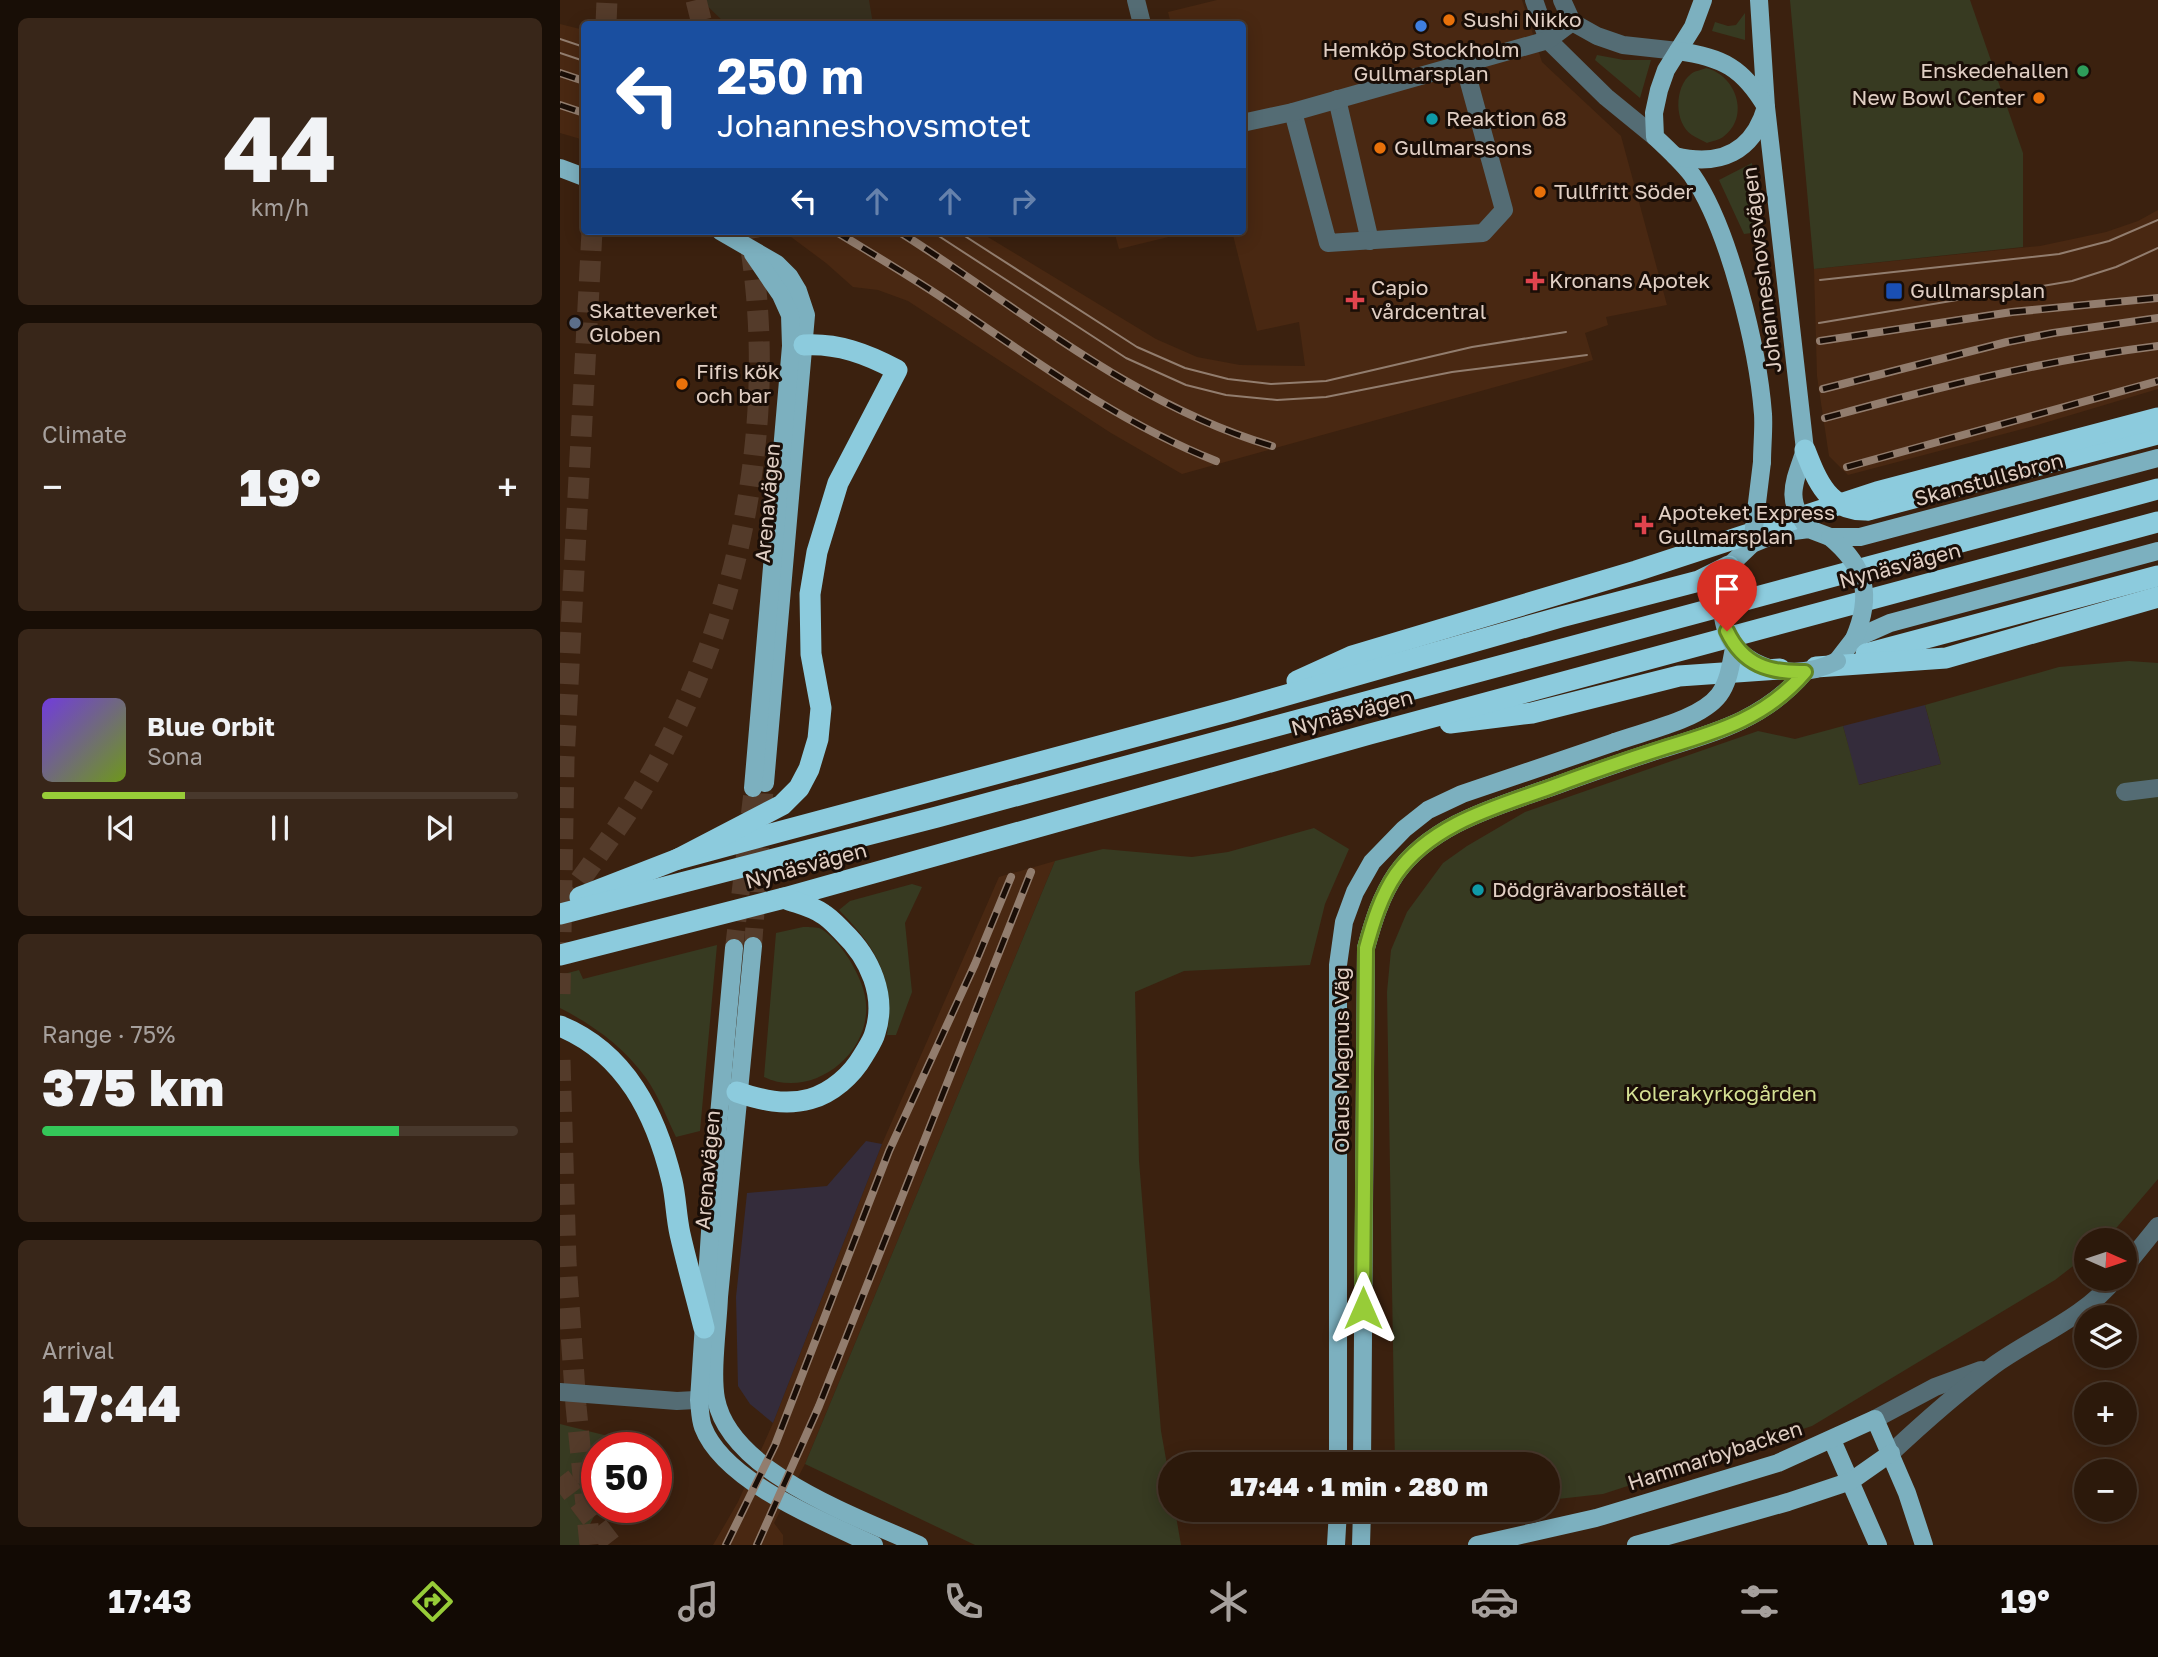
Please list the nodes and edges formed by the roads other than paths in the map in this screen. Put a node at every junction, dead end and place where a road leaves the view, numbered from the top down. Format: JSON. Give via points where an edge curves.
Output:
{"nodes":[{"id":1,"x":1136,"y":0,"type":"edge"},
{"id":2,"x":1534,"y":0,"type":"edge"},
{"id":3,"x":1562,"y":0,"type":"edge"},
{"id":4,"x":1703,"y":0,"type":"edge"},
{"id":5,"x":1759,"y":0,"type":"edge"},
{"id":6,"x":1141,"y":21,"type":"edge"},
{"id":7,"x":1572,"y":22,"type":"junction"},
{"id":8,"x":1548,"y":40,"type":"junction"},
{"id":9,"x":1678,"y":51,"type":"junction"},
{"id":10,"x":1464,"y":64,"type":"junction"},
{"id":11,"x":1337,"y":99,"type":"junction"},
{"id":12,"x":1766,"y":107,"type":"junction"},
{"id":13,"x":1293,"y":112,"type":"junction"},
{"id":14,"x":1246,"y":122,"type":"edge"},
{"id":15,"x":1655,"y":136,"type":"junction"},
{"id":16,"x":1675,"y":156,"type":"junction"},
{"id":17,"x":560,"y":168,"type":"edge"},
{"id":18,"x":581,"y":176,"type":"edge"},
{"id":19,"x":726,"y":235,"type":"edge"},
{"id":20,"x":1370,"y":241,"type":"junction"},
{"id":21,"x":798,"y":346,"type":"junction"},
{"id":22,"x":2158,"y":418,"type":"edge"},
{"id":23,"x":2158,"y":434,"type":"edge"},
{"id":24,"x":1805,"y":450,"type":"junction"},
{"id":25,"x":2158,"y":458,"type":"edge"},
{"id":26,"x":2158,"y":488,"type":"edge"},
{"id":27,"x":2158,"y":522,"type":"edge"},
{"id":28,"x":1809,"y":529,"type":"junction"},
{"id":29,"x":1830,"y":537,"type":"junction"},
{"id":30,"x":1752,"y":544,"type":"junction"},
{"id":31,"x":2158,"y":551,"type":"edge"},
{"id":32,"x":1729,"y":566,"type":"junction"},
{"id":33,"x":2158,"y":576,"type":"edge"},
{"id":34,"x":2158,"y":597,"type":"edge"},
{"id":35,"x":1854,"y":639,"type":"junction"},
{"id":36,"x":1734,"y":648,"type":"junction"},
{"id":37,"x":1837,"y":661,"type":"junction"},
{"id":38,"x":1805,"y":672,"type":"junction"},
{"id":39,"x":1234,"y":710,"type":"junction"},
{"id":40,"x":1370,"y":734,"type":"junction"},
{"id":41,"x":759,"y":786,"type":"tunnel mouth"},
{"id":42,"x":2158,"y":788,"type":"edge"},
{"id":43,"x":2125,"y":792,"type":"dead end"},
{"id":44,"x":678,"y":859,"type":"junction"},
{"id":45,"x":784,"y":898,"type":"junction"},
{"id":46,"x":560,"y":905,"type":"edge"},
{"id":47,"x":560,"y":914,"type":"edge"},
{"id":48,"x":753,"y":946,"type":"tunnel mouth"},
{"id":49,"x":734,"y":948,"type":"tunnel mouth"},
{"id":50,"x":560,"y":956,"type":"edge"},
{"id":51,"x":560,"y":1027,"type":"edge"},
{"id":52,"x":737,"y":1092,"type":"junction"},
{"id":53,"x":2158,"y":1226,"type":"edge"},
{"id":54,"x":2137,"y":1252,"type":"edge"},
{"id":55,"x":2105,"y":1292,"type":"edge"},
{"id":56,"x":704,"y":1328,"type":"junction"},
{"id":57,"x":1994,"y":1365,"type":"junction"},
{"id":58,"x":560,"y":1392,"type":"edge"},
{"id":59,"x":708,"y":1400,"type":"junction"},
{"id":60,"x":1875,"y":1419,"type":"junction"},
{"id":61,"x":1832,"y":1440,"type":"junction"},
{"id":62,"x":1338,"y":1452,"type":"edge"},
{"id":63,"x":1362,"y":1452,"type":"edge"},
{"id":64,"x":1891,"y":1453,"type":"junction"},
{"id":65,"x":1851,"y":1481,"type":"junction"},
{"id":66,"x":1337,"y":1522,"type":"edge"},
{"id":67,"x":1362,"y":1522,"type":"edge"},
{"id":68,"x":874,"y":1545,"type":"edge"},
{"id":69,"x":919,"y":1545,"type":"edge"},
{"id":70,"x":1336,"y":1545,"type":"edge"},
{"id":71,"x":1361,"y":1545,"type":"edge"},
{"id":72,"x":1477,"y":1545,"type":"edge"},
{"id":73,"x":1636,"y":1545,"type":"edge"},
{"id":74,"x":1878,"y":1545,"type":"edge"},
{"id":75,"x":1924,"y":1545,"type":"edge"}],
"edges":[{"from":1,"to":6,"type":"street"},
{"from":2,"to":8,"type":"street"},
{"from":3,"to":7,"type":"street"},
{"from":4,"to":9,"type":"main road"},
{"from":5,"to":12,"type":"main road","name":"Johanneshovsvägen"},
{"from":7,"to":8,"type":"street"},
{"from":7,"to":9,"type":"street","via":[[1623,45]]},
{"from":8,"to":10,"type":"street"},
{"from":8,"to":15,"type":"street","via":[[1606,97]]},
{"from":9,"to":12,"type":"main road","via":[[1724,61],[1746,78]]},
{"from":9,"to":15,"type":"main road","via":[[1659,90]]},
{"from":10,"to":11,"type":"street"},
{"from":10,"to":20,"type":"street","via":[[1504,210],[1483,233]]},
{"from":11,"to":13,"type":"street"},
{"from":11,"to":20,"type":"street"},
{"from":12,"to":16,"type":"main road","via":[[1756,133],[1724,157]]},
{"from":12,"to":24,"type":"main road","name":"Johanneshovsvägen"},
{"from":13,"to":14,"type":"street"},
{"from":13,"to":20,"type":"street","via":[[1328,243]]},
{"from":15,"to":16,"type":"main road"},
{"from":16,"to":30,"type":"main road","name":"Johanneshovsvägen","bridge":true,"via":[[1703,194],[1727,249],[1759,383],[1762,462]]},
{"from":17,"to":18,"type":"main road"},
{"from":19,"to":21,"type":"main road","name":"Arenavägen","via":[[789,276],[806,315]]},
{"from":21,"to":41,"type":"main road","name":"Arenavägen"},
{"from":21,"to":44,"type":"highway","via":[[840,347],[870,355],[897,370],[838,483],[817,552],[810,609],[811,654],[821,708],[818,739],[799,788],[782,805]]},
{"from":22,"to":39,"type":"highway","via":[[1877,492],[1636,571],[1352,656]]},
{"from":23,"to":24,"type":"highway","bridge":true,"via":[[1868,510],[1848,510],[1831,498],[1817,480]]},
{"from":24,"to":28,"type":"main road","name":"Johanneshovsvägen","bridge":true,"via":[[1792,497]]},
{"from":25,"to":29,"type":"main road","name":"Skanstullsbron","via":[[1915,524],[1860,537]]},
{"from":26,"to":47,"type":"highway","name":"Nynäsvägen"},
{"from":27,"to":40,"type":"highway","name":"Nynäsvägen"},
{"from":28,"to":29,"type":"main road"},
{"from":28,"to":30,"type":"main road","via":[[1778,533]]},
{"from":29,"to":35,"type":"main road","bridge":true,"via":[[1853,559],[1863,581],[1863,610]]},
{"from":30,"to":32,"type":"main road"},
{"from":31,"to":35,"type":"main road","via":[[1890,623]]},
{"from":32,"to":36,"type":"main road","bridge":true,"via":[[1722,596]]},
{"from":32,"to":39,"type":"highway","via":[[1699,581]]},
{"from":33,"to":37,"type":"highway"},
{"from":34,"to":40,"type":"highway","via":[[1946,658],[1679,676],[1532,713]]},
{"from":35,"to":37,"type":"main road"},
{"from":36,"to":38,"type":"main road","bridge":true,"via":[[1755,664]]},
{"from":36,"to":62,"type":"main road","name":"Olaus Magnus Väg","bridge":true,"via":[[1719,695],[1700,712],[1462,794],[1428,810],[1372,862],[1355,892],[1344,922],[1338,965]]},
{"from":37,"to":38,"type":"main road","bridge":true},
{"from":38,"to":63,"type":"main road","name":"Olaus Magnus Väg","via":[[1788,692],[1761,711],[1710,734],[1469,817],[1429,841],[1384,893],[1366,948]]},
{"from":39,"to":44,"type":"highway"},
{"from":40,"to":45,"type":"highway","name":"Nynäsvägen"},
{"from":42,"to":43,"type":"street"},
{"from":44,"to":46,"type":"highway"},
{"from":45,"to":50,"type":"highway","name":"Nynäsvägen"},
{"from":45,"to":52,"type":"highway","via":[[823,914],[852,941],[870,967],[879,996],[875,1035],[854,1071],[813,1099],[769,1101]]},
{"from":48,"to":52,"type":"main road","name":"Arenavägen"},
{"from":49,"to":56,"type":"main road","name":"Arenavägen"},
{"from":51,"to":56,"type":"highway","via":[[597,1048],[629,1078],[656,1125]]},
{"from":52,"to":59,"type":"main road","name":"Arenavägen"},
{"from":53,"to":54,"type":"street"},
{"from":55,"to":57,"type":"street","name":"Hammarbybacken"},
{"from":56,"to":59,"type":"main road","name":"Arenavägen"},
{"from":57,"to":60,"type":"street","name":"Hammarbybacken","via":[[1936,1387]]},
{"from":57,"to":64,"type":"street","name":"Hammarbybacken"},
{"from":58,"to":59,"type":"street"},
{"from":59,"to":68,"type":"main road","via":[[702,1425],[719,1454],[793,1507]]},
{"from":59,"to":69,"type":"main road","via":[[741,1446],[776,1475]]},
{"from":60,"to":61,"type":"main road","name":"Hammarbybacken"},
{"from":60,"to":64,"type":"main road"},
{"from":61,"to":65,"type":"main road"},
{"from":61,"to":72,"type":"main road","name":"Hammarbybacken","via":[[1778,1463],[1609,1514]]},
{"from":64,"to":65,"type":"main road","name":"Hammarbybacken"},
{"from":64,"to":75,"type":"main road"},
{"from":65,"to":73,"type":"main road","name":"Hammarbybacken"},
{"from":65,"to":74,"type":"main road"},
{"from":66,"to":70,"type":"main road"},
{"from":67,"to":71,"type":"main road"}]}
